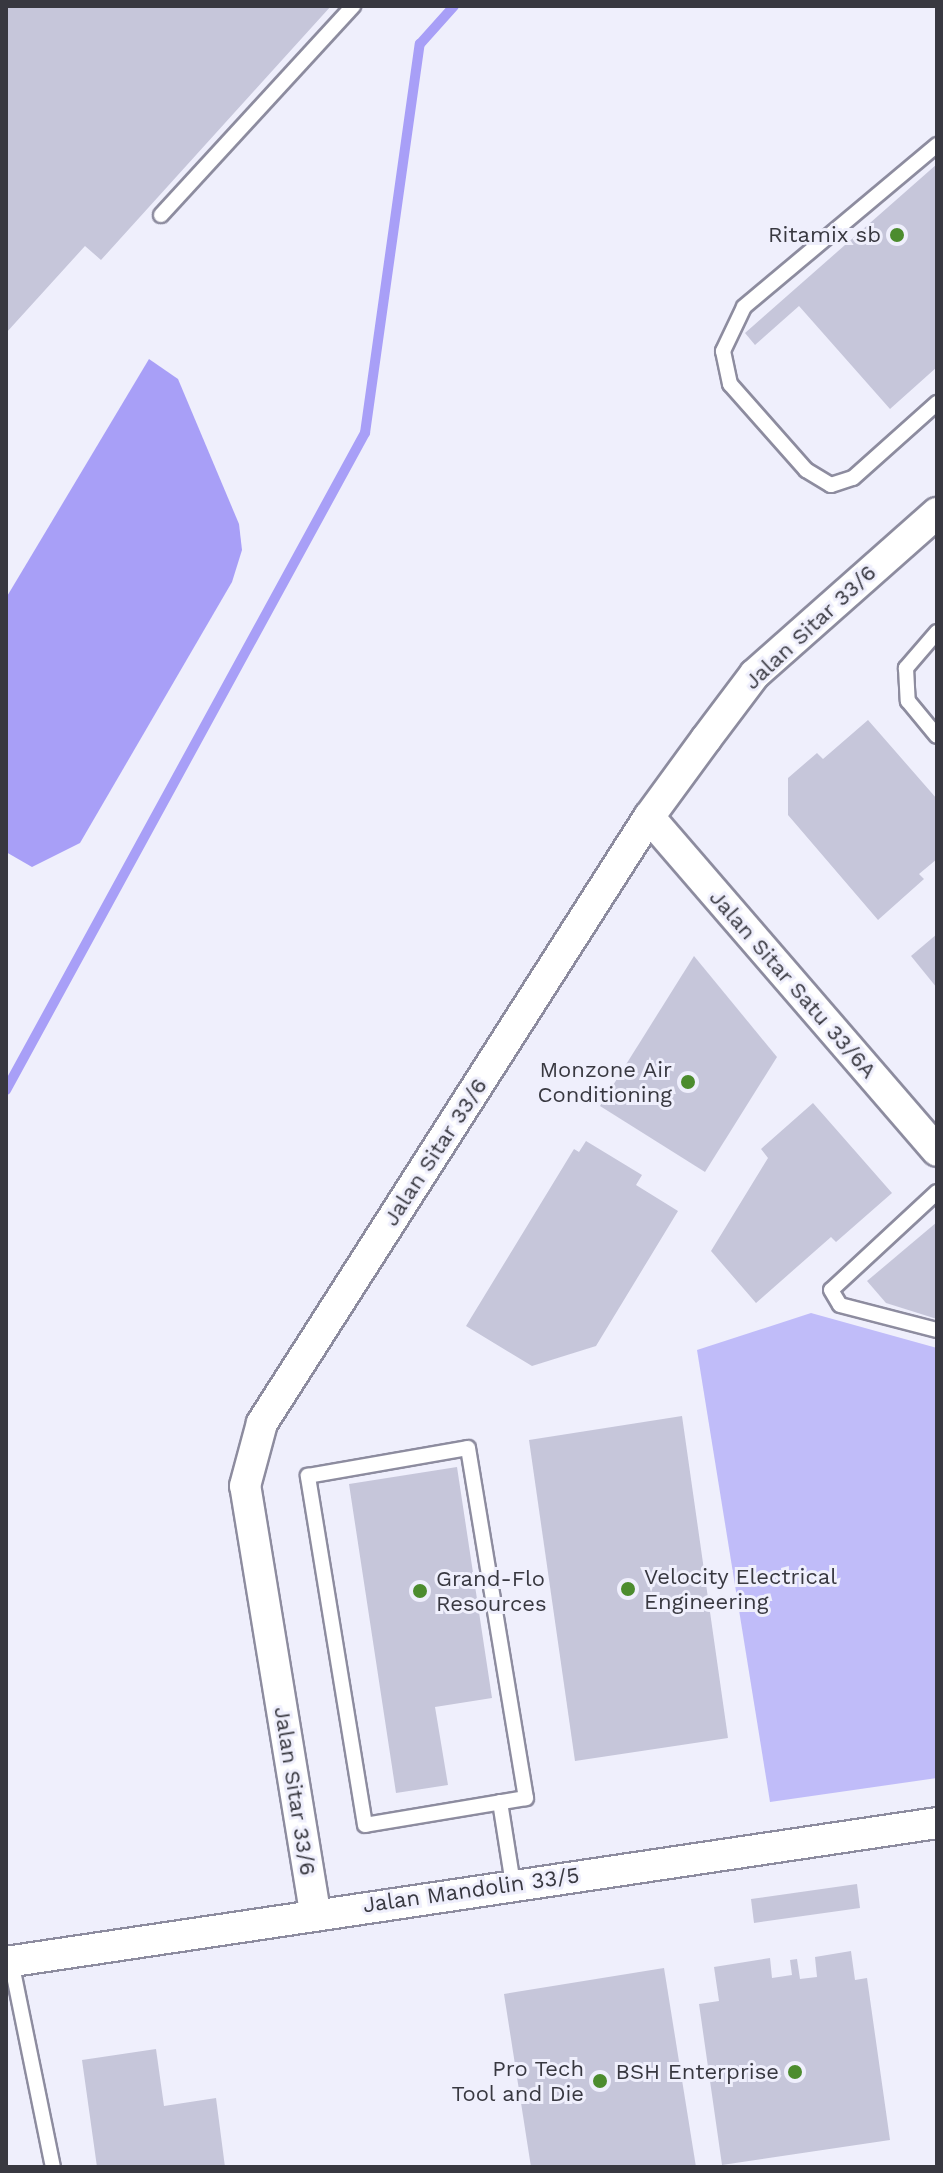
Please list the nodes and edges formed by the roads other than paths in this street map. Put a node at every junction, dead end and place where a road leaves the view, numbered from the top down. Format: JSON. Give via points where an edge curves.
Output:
{"nodes":[{"id":1,"x":353,"y":6,"type":"edge"},
{"id":2,"x":937,"y":145,"type":"edge"},
{"id":3,"x":161,"y":215,"type":"dead end"},
{"id":4,"x":937,"y":403,"type":"edge"},
{"id":5,"x":937,"y":513,"type":"edge"},
{"id":6,"x":937,"y":632,"type":"edge"},
{"id":7,"x":937,"y":736,"type":"edge"},
{"id":8,"x":649,"y":817,"type":"junction"},
{"id":9,"x":937,"y":1151,"type":"edge"},
{"id":10,"x":937,"y":1192,"type":"edge"},
{"id":11,"x":937,"y":1330,"type":"edge"},
{"id":12,"x":500,"y":1802,"type":"junction"},
{"id":13,"x":937,"y":1823,"type":"edge"},
{"id":14,"x":513,"y":1884,"type":"junction"},
{"id":15,"x":315,"y":1912,"type":"junction"},
{"id":16,"x":8,"y":1961,"type":"edge"},
{"id":17,"x":53,"y":2167,"type":"edge"}],
"edges":[{"from":1,"to":3,"type":"lane"},
{"from":2,"to":4,"type":"lane","via":[[744,307],[723,351],[730,384],[806,470],[831,485],[853,478]]},
{"from":5,"to":8,"type":"street","name":"Jalan Sitar 33/6","via":[[755,674]]},
{"from":6,"to":7,"type":"lane","via":[[906,668],[908,701]]},
{"from":8,"to":9,"type":"street","name":"Jalan Sitar Satu 33/6A"},
{"from":8,"to":15,"type":"street","name":"Jalan Sitar 33/6","via":[[262,1423],[245,1486]]},
{"from":10,"to":11,"type":"lane","via":[[831,1290],[840,1305]]},
{"from":12,"to":12,"type":"lane","via":[[365,1825],[308,1476],[468,1448],[526,1798]]},
{"from":12,"to":14,"type":"lane"},
{"from":13,"to":14,"type":"street","name":"Jalan Mandolin 33/5"},
{"from":14,"to":15,"type":"street","name":"Jalan Mandolin 33/5"},
{"from":15,"to":16,"type":"street","name":"Jalan Mandolin 33/5"},
{"from":16,"to":17,"type":"lane"}]}
